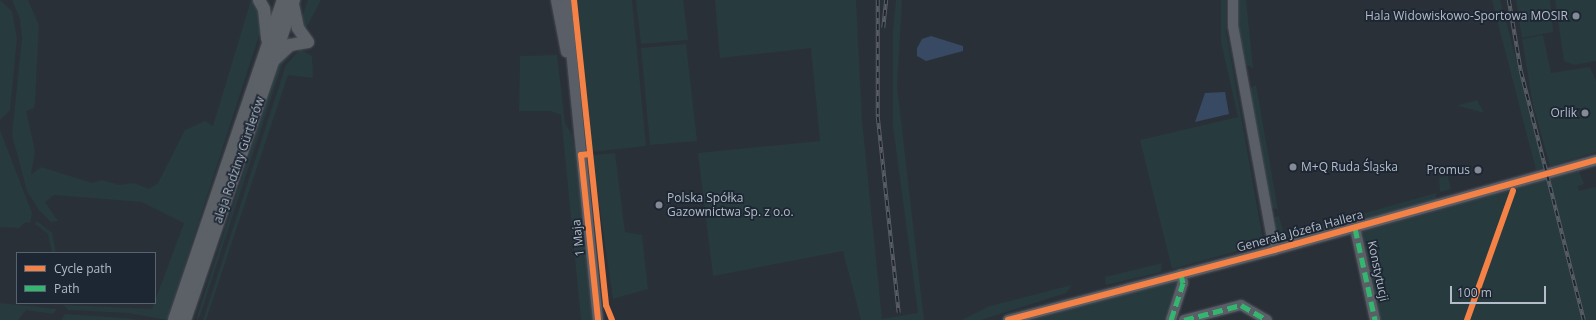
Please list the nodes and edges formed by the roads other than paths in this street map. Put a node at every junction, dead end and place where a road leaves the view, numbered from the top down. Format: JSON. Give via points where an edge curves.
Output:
{"nodes":[{"id":1,"x":259,"y":0,"type":"edge"},
{"id":2,"x":556,"y":0,"type":"edge"},
{"id":3,"x":566,"y":0,"type":"edge"},
{"id":4,"x":1233,"y":0,"type":"edge"},
{"id":5,"x":290,"y":1,"type":"edge"},
{"id":6,"x":267,"y":43,"type":"junction"},
{"id":7,"x":272,"y":63,"type":"junction"},
{"id":8,"x":573,"y":86,"type":"junction"},
{"id":9,"x":1596,"y":160,"type":"edge"},
{"id":10,"x":1355,"y":228,"type":"junction"},
{"id":11,"x":1274,"y":250,"type":"junction"},
{"id":12,"x":1181,"y":274,"type":"junction"},
{"id":13,"x":174,"y":320,"type":"edge"},
{"id":14,"x":185,"y":320,"type":"edge"},
{"id":15,"x":598,"y":320,"type":"edge"},
{"id":16,"x":1008,"y":320,"type":"edge"},
{"id":17,"x":1171,"y":320,"type":"edge"},
{"id":18,"x":1184,"y":320,"type":"edge"},
{"id":19,"x":1267,"y":320,"type":"edge"},
{"id":20,"x":1375,"y":320,"type":"edge"}],
"edges":[{"from":1,"to":6,"type":"main road","via":[[264,9]]},
{"from":2,"to":8,"type":"street","name":"1 Maja"},
{"from":3,"to":8,"type":"street","name":"1 Maja"},
{"from":4,"to":11,"type":"street","name":"Generała Józefa Hallera","via":[[1233,26]]},
{"from":5,"to":6,"type":"main road","name":"aleja Rodziny Gürtlerów"},
{"from":5,"to":7,"type":"main road","name":"aleja Rodziny Gürtlerów"},
{"from":5,"to":7,"type":"main road","via":[[298,28],[308,42],[290,46]]},
{"from":6,"to":13,"type":"main road","name":"aleja Rodziny Gürtlerów"},
{"from":7,"to":14,"type":"main road","name":"aleja Rodziny Gürtlerów"},
{"from":8,"to":15,"type":"street","name":"1 Maja"},
{"from":9,"to":10,"type":"street","name":"Generała Józefa Hallera"},
{"from":10,"to":11,"type":"street","name":"Generała Józefa Hallera"},
{"from":10,"to":20,"type":"street","name":"Konstytucji"},
{"from":11,"to":12,"type":"street","name":"Generała Józefa Hallera"},
{"from":12,"to":16,"type":"street","name":"Generała Józefa Hallera"},
{"from":12,"to":17,"type":"street","via":[[1183,282]]},
{"from":18,"to":19,"type":"street","via":[[1241,305]]}]}
